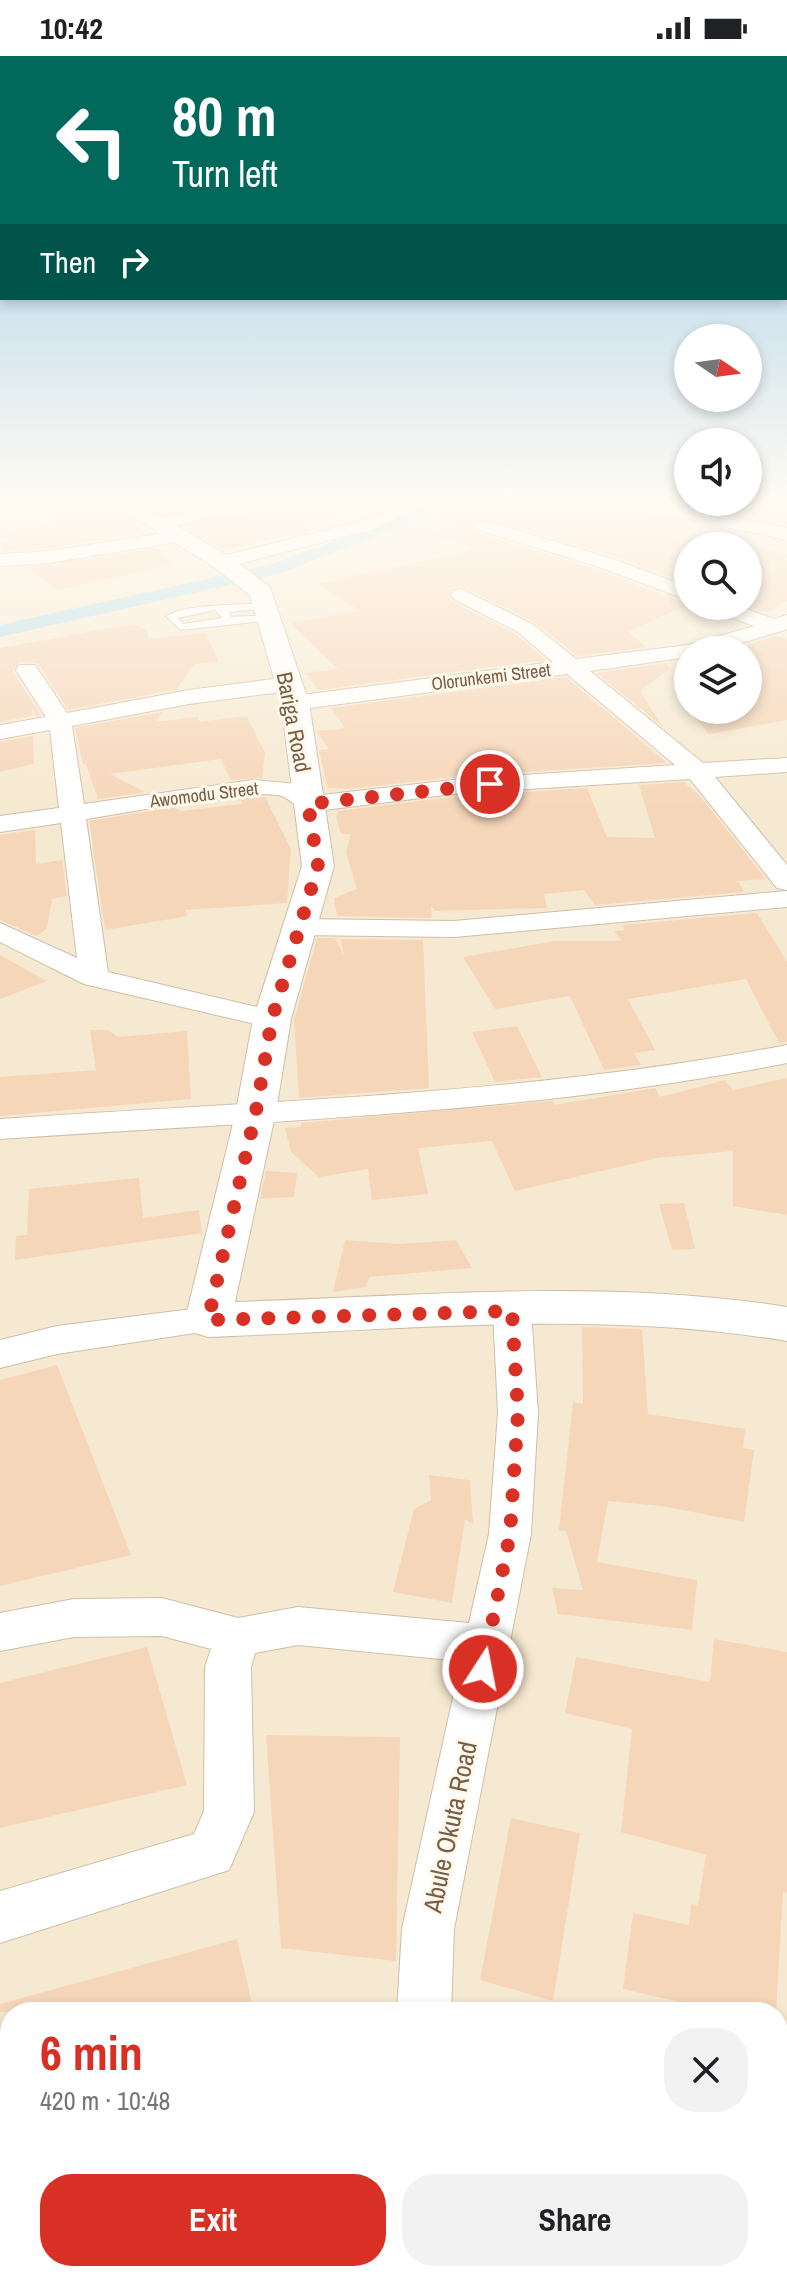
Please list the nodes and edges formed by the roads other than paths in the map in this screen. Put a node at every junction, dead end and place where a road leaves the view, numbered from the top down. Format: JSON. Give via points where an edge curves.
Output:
{"nodes":[{"id":1,"x":261,"y":601,"type":"edge"},
{"id":2,"x":472,"y":601,"type":"edge"},
{"id":3,"x":265,"y":605,"type":"junction"},
{"id":4,"x":226,"y":615,"type":"dead end"},
{"id":5,"x":781,"y":624,"type":"edge"},
{"id":6,"x":741,"y":636,"type":"edge"},
{"id":7,"x":674,"y":653,"type":"edge"},
{"id":8,"x":572,"y":666,"type":"junction"},
{"id":9,"x":27,"y":670,"type":"dead end"},
{"id":10,"x":292,"y":694,"type":"junction"},
{"id":11,"x":60,"y":720,"type":"junction"},
{"id":12,"x":0,"y":732,"type":"edge"},
{"id":13,"x":787,"y":765,"type":"edge"},
{"id":14,"x":696,"y":770,"type":"junction"},
{"id":15,"x":308,"y":804,"type":"junction"},
{"id":16,"x":73,"y":812,"type":"junction"},
{"id":17,"x":0,"y":824,"type":"edge"},
{"id":18,"x":787,"y":882,"type":"edge"},
{"id":19,"x":787,"y":899,"type":"edge"},
{"id":20,"x":299,"y":927,"type":"junction"},
{"id":21,"x":0,"y":931,"type":"edge"},
{"id":22,"x":94,"y":978,"type":"junction"},
{"id":23,"x":272,"y":1019,"type":"junction"},
{"id":24,"x":787,"y":1054,"type":"edge"},
{"id":25,"x":256,"y":1111,"type":"junction"},
{"id":26,"x":0,"y":1129,"type":"edge"},
{"id":27,"x":512,"y":1311,"type":"junction"},
{"id":28,"x":208,"y":1320,"type":"junction"},
{"id":29,"x":787,"y":1324,"type":"edge"},
{"id":30,"x":0,"y":1354,"type":"edge"},
{"id":31,"x":0,"y":1632,"type":"edge"},
{"id":32,"x":238,"y":1637,"type":"junction"},
{"id":33,"x":488,"y":1644,"type":"junction"},
{"id":34,"x":0,"y":1917,"type":"edge"},
{"id":35,"x":424,"y":2002,"type":"edge"}],
"edges":[{"from":1,"to":3,"type":"street"},
{"from":2,"to":8,"type":"street","via":[[525,628]]},
{"from":3,"to":4,"type":"lane"},
{"from":3,"to":10,"type":"street","name":"Bariga Road"},
{"from":5,"to":6,"type":"street","name":"Olorunkemi Street"},
{"from":7,"to":8,"type":"street","name":"Olorunkemi Street"},
{"from":8,"to":10,"type":"street","name":"Olorunkemi Street"},
{"from":8,"to":14,"type":"street"},
{"from":9,"to":11,"type":"street"},
{"from":10,"to":11,"type":"street","name":"Olorunkemi Street","via":[[189,697]]},
{"from":10,"to":15,"type":"street","name":"Bariga Road"},
{"from":11,"to":12,"type":"street","name":"Olorunkemi Street"},
{"from":11,"to":16,"type":"street"},
{"from":13,"to":14,"type":"street"},
{"from":14,"to":15,"type":"street","via":[[461,786]]},
{"from":14,"to":18,"type":"street"},
{"from":15,"to":16,"type":"street","name":"Awomodu Street","via":[[288,789],[253,787]]},
{"from":15,"to":20,"type":"street","name":"Bariga Road","via":[[318,866]]},
{"from":16,"to":17,"type":"street","name":"Awomodu Street"},
{"from":16,"to":22,"type":"street"},
{"from":19,"to":20,"type":"street","via":[[454,929]]},
{"from":20,"to":23,"type":"street","name":"Bariga Road"},
{"from":21,"to":22,"type":"street"},
{"from":22,"to":23,"type":"street"},
{"from":23,"to":25,"type":"street","name":"Bariga Road"},
{"from":24,"to":25,"type":"street","via":[[685,1074],[479,1096]]},
{"from":25,"to":26,"type":"street"},
{"from":25,"to":28,"type":"street","name":"Bariga Road"},
{"from":27,"to":28,"type":"street"},
{"from":27,"to":29,"type":"street","via":[[605,1306],[719,1313]]},
{"from":27,"to":33,"type":"street","name":"Abule Okuta Road","via":[[518,1413],[510,1534]]},
{"from":28,"to":30,"type":"street","via":[[57,1340]]},
{"from":31,"to":32,"type":"street","via":[[74,1618],[162,1617]]},
{"from":32,"to":33,"type":"street","via":[[298,1626]]},
{"from":32,"to":34,"type":"street","via":[[228,1667],[229,1812],[211,1853]]},
{"from":33,"to":35,"type":"street","name":"Abule Okuta Road","via":[[428,1929]]}]}
